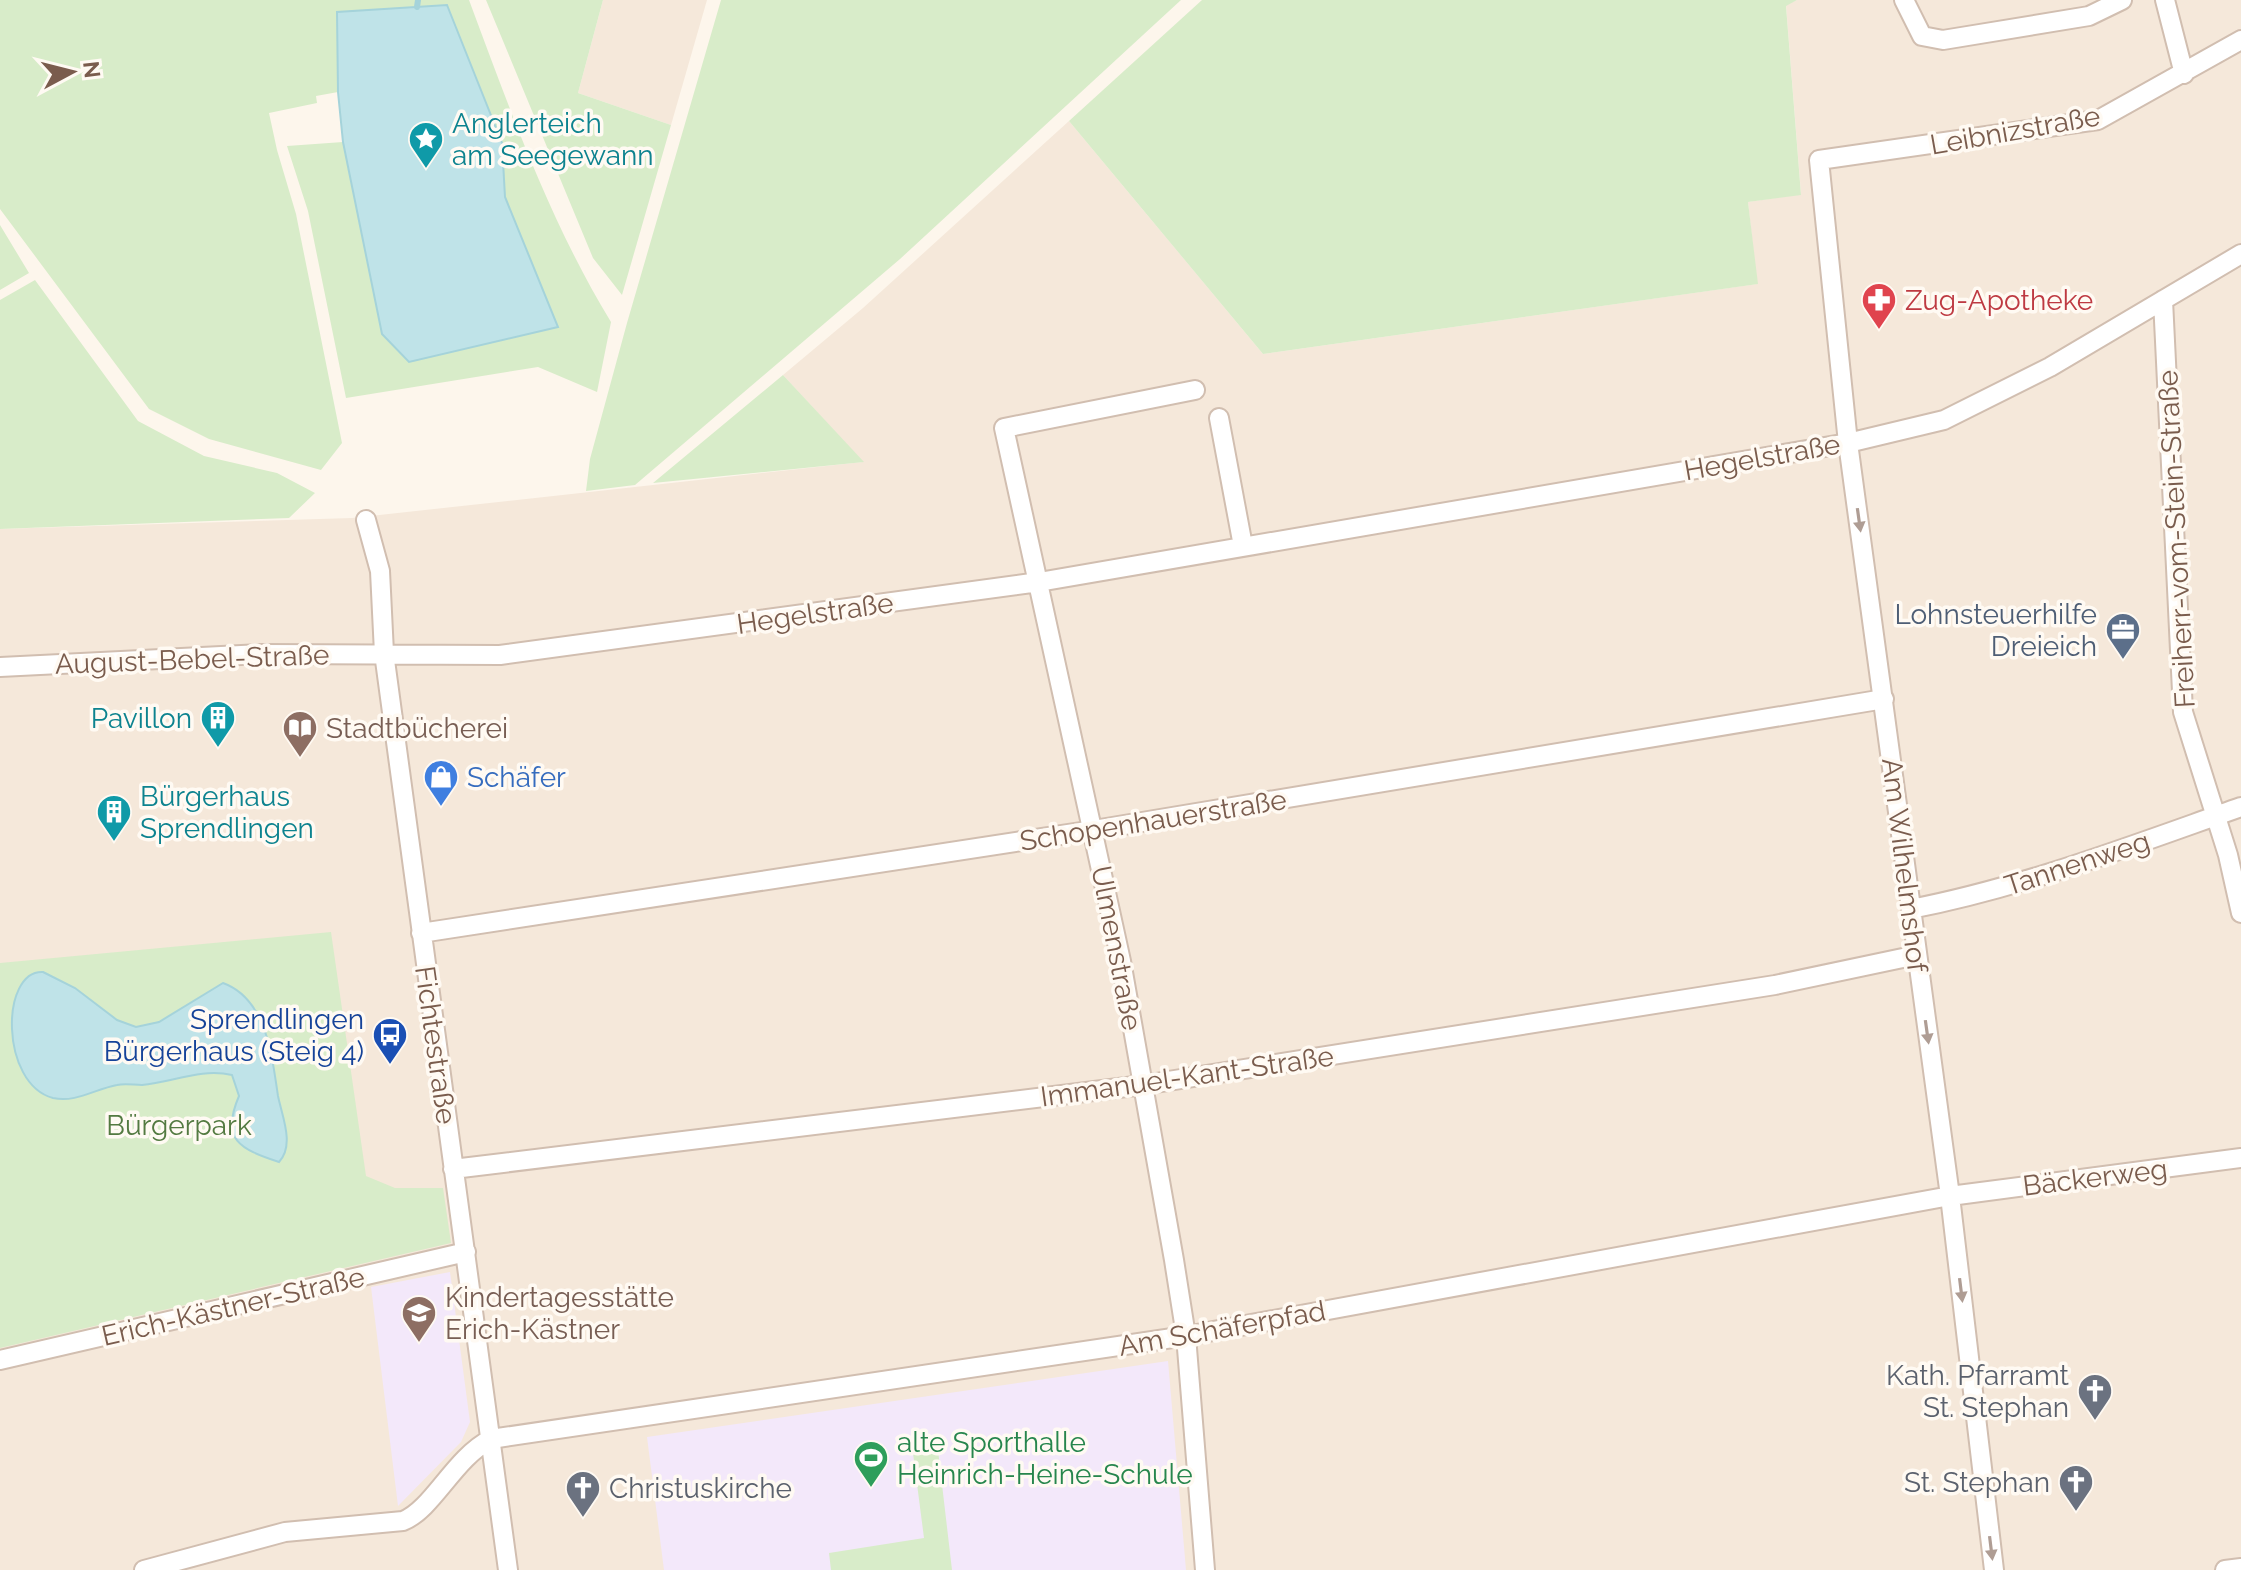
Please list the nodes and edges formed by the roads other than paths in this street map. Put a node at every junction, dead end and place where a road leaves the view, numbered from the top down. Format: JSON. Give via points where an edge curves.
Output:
{"nodes":[{"id":1,"x":1904,"y":0,"type":"edge"},
{"id":2,"x":2122,"y":0,"type":"edge"},
{"id":3,"x":2165,"y":0,"type":"edge"},
{"id":4,"x":2241,"y":40,"type":"edge"},
{"id":5,"x":2184,"y":74,"type":"junction"},
{"id":6,"x":1819,"y":160,"type":"joint"},
{"id":7,"x":2241,"y":254,"type":"edge"},
{"id":8,"x":2163,"y":300,"type":"junction"},
{"id":9,"x":1195,"y":390,"type":"dead end"},
{"id":10,"x":1219,"y":418,"type":"dead end"},
{"id":11,"x":1848,"y":443,"type":"junction"},
{"id":12,"x":366,"y":520,"type":"dead end"},
{"id":13,"x":1243,"y":546,"type":"junction"},
{"id":14,"x":1039,"y":582,"type":"junction"},
{"id":15,"x":384,"y":653,"type":"junction"},
{"id":16,"x":0,"y":667,"type":"edge"},
{"id":17,"x":1884,"y":699,"type":"junction"},
{"id":18,"x":2241,"y":807,"type":"edge"},
{"id":19,"x":2216,"y":815,"type":"junction"},
{"id":20,"x":1094,"y":830,"type":"junction"},
{"id":21,"x":1911,"y":909,"type":"junction"},
{"id":22,"x":2241,"y":913,"type":"edge"},
{"id":23,"x":421,"y":933,"type":"junction"},
{"id":24,"x":1917,"y":955,"type":"junction"},
{"id":25,"x":1143,"y":1085,"type":"junction"},
{"id":26,"x":2241,"y":1158,"type":"edge"},
{"id":27,"x":453,"y":1169,"type":"junction"},
{"id":28,"x":1950,"y":1196,"type":"junction"},
{"id":29,"x":466,"y":1252,"type":"junction"},
{"id":30,"x":1186,"y":1336,"type":"junction"},
{"id":31,"x":0,"y":1360,"type":"edge"},
{"id":32,"x":491,"y":1439,"type":"junction"},
{"id":33,"x":186,"y":1565,"type":"edge"},
{"id":34,"x":2241,"y":1568,"type":"edge"},
{"id":35,"x":144,"y":1570,"type":"edge"},
{"id":36,"x":508,"y":1570,"type":"edge"},
{"id":37,"x":1205,"y":1570,"type":"edge"},
{"id":38,"x":1994,"y":1570,"type":"edge"},
{"id":39,"x":2225,"y":1570,"type":"edge"}],
"edges":[{"from":1,"to":2,"type":"street","via":[[1922,36],[1943,40],[2089,16]]},
{"from":3,"to":5,"type":"street"},
{"from":4,"to":5,"type":"street","name":"Leibnizstraße"},
{"from":5,"to":6,"type":"street","name":"Leibnizstraße","via":[[2098,120]]},
{"from":6,"to":11,"type":"street","name":"Am Wilhelmshof"},
{"from":7,"to":8,"type":"street","name":"Hegelstraße"},
{"from":8,"to":11,"type":"street","name":"Hegelstraße","via":[[2050,367],[1944,420]]},
{"from":8,"to":19,"type":"street","name":"Freiherr-vom-Stein-Straße","via":[[2183,712]]},
{"from":9,"to":14,"type":"street","name":"Ulmenstraße","via":[[1004,428]]},
{"from":10,"to":13,"type":"street"},
{"from":11,"to":13,"type":"street","name":"Hegelstraße"},
{"from":11,"to":17,"type":"street","name":"Am Wilhelmshof","one_way":true},
{"from":12,"to":15,"type":"street","name":"Fichtestraße","via":[[380,571]]},
{"from":13,"to":14,"type":"street","name":"Hegelstraße"},
{"from":14,"to":15,"type":"street","name":"Hegelstraße","via":[[500,655]]},
{"from":14,"to":20,"type":"street","name":"Ulmenstraße"},
{"from":15,"to":16,"type":"street","name":"August-Bebel-Straße","via":[[200,655]]},
{"from":15,"to":23,"type":"street","name":"Fichtestraße"},
{"from":17,"to":20,"type":"street","name":"Schopenhauerstraße"},
{"from":17,"to":21,"type":"street","name":"Am Wilhelmshof"},
{"from":18,"to":19,"type":"street","name":"Tannenweg"},
{"from":19,"to":21,"type":"street","name":"Tannenweg","via":[[1960,900]]},
{"from":19,"to":22,"type":"street","name":"Freiherr-vom-Stein-Straße"},
{"from":20,"to":23,"type":"street","name":"Schopenhauerstraße"},
{"from":20,"to":25,"type":"street","name":"Ulmenstraße"},
{"from":21,"to":24,"type":"street","name":"Am Wilhelmshof"},
{"from":23,"to":27,"type":"street","name":"Fichtestraße"},
{"from":24,"to":25,"type":"street","name":"Immanuel-Kant-Straße","via":[[1775,985]]},
{"from":24,"to":28,"type":"street","name":"Am Wilhelmshof","one_way":true},
{"from":25,"to":27,"type":"street","name":"Immanuel-Kant-Straße"},
{"from":25,"to":30,"type":"street","name":"Ulmenstraße"},
{"from":26,"to":28,"type":"street","name":"Bäckerweg"},
{"from":27,"to":29,"type":"street","name":"Fichtestraße"},
{"from":28,"to":30,"type":"street","name":"Am Schäferpfad"},
{"from":28,"to":38,"type":"street","name":"Am Wilhelmshof","one_way":true},
{"from":29,"to":31,"type":"street","name":"Erich-Kästner-Straße"},
{"from":29,"to":32,"type":"street","name":"Fichtestraße"},
{"from":30,"to":32,"type":"street","name":"Am Schäferpfad"},
{"from":30,"to":37,"type":"street","name":"Ulmenstraße"},
{"from":32,"to":33,"type":"street","via":[[403,1521],[285,1532]]},
{"from":32,"to":36,"type":"street","name":"Fichtestraße"},
{"from":33,"to":35,"type":"street"},
{"from":34,"to":39,"type":"street"}]}
